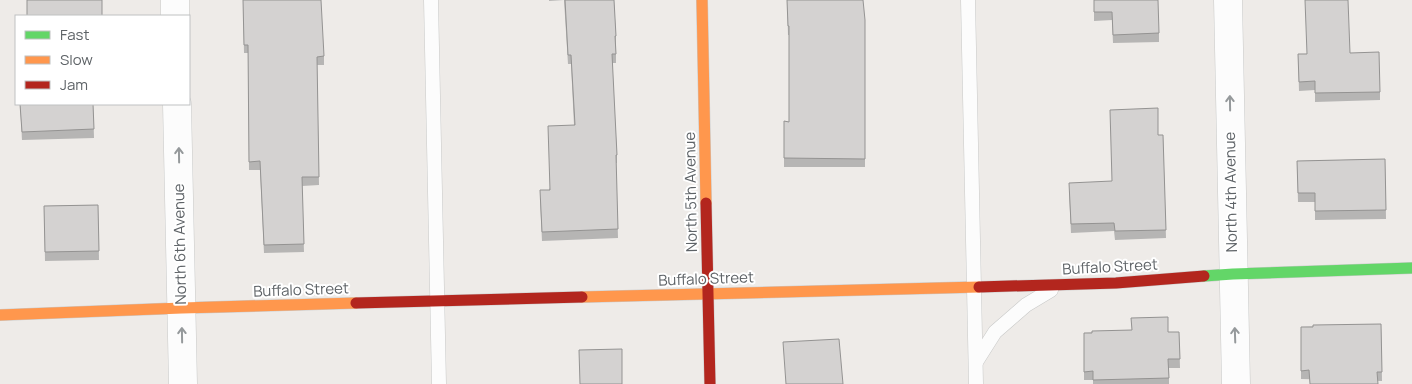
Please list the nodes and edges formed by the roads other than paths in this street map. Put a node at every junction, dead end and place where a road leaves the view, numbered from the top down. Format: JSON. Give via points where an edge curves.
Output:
{"nodes":[{"id":1,"x":175,"y":0,"type":"edge"},
{"id":2,"x":431,"y":0,"type":"edge"},
{"id":3,"x":702,"y":0,"type":"edge"},
{"id":4,"x":968,"y":0,"type":"edge"},
{"id":5,"x":1228,"y":0,"type":"edge"},
{"id":6,"x":176,"y":15,"type":"edge"},
{"id":7,"x":177,"y":105,"type":"edge"},
{"id":8,"x":1412,"y":268,"type":"edge"},
{"id":9,"x":1233,"y":274,"type":"junction"},
{"id":10,"x":1059,"y":285,"type":"junction"},
{"id":11,"x":974,"y":287,"type":"junction"},
{"id":12,"x":708,"y":294,"type":"junction"},
{"id":13,"x":437,"y":301,"type":"junction"},
{"id":14,"x":182,"y":308,"type":"junction"},
{"id":15,"x":0,"y":315,"type":"edge"},
{"id":16,"x":976,"y":362,"type":"junction"},
{"id":17,"x":183,"y":384,"type":"edge"},
{"id":18,"x":439,"y":384,"type":"edge"},
{"id":19,"x":710,"y":384,"type":"edge"},
{"id":20,"x":976,"y":384,"type":"edge"},
{"id":21,"x":1236,"y":384,"type":"edge"}],
"edges":[{"from":1,"to":6,"type":"street"},
{"from":2,"to":13,"type":"lane"},
{"from":3,"to":12,"type":"street","name":"North 5th Avenue"},
{"from":4,"to":11,"type":"lane"},
{"from":9,"to":5,"type":"street","name":"North 4th Avenue","one_way":true},
{"from":14,"to":7,"type":"street","name":"North 6th Avenue","one_way":true},
{"from":8,"to":9,"type":"street","name":"Buffalo Street"},
{"from":9,"to":10,"type":"street","name":"Buffalo Street"},
{"from":21,"to":9,"type":"street","name":"North 4th Avenue","one_way":true},
{"from":10,"to":11,"type":"street","name":"Buffalo Street"},
{"from":10,"to":16,"type":"lane","via":[[1026,305],[995,332]]},
{"from":11,"to":12,"type":"street","name":"Buffalo Street"},
{"from":11,"to":16,"type":"lane"},
{"from":12,"to":13,"type":"street","name":"Buffalo Street"},
{"from":12,"to":19,"type":"street","name":"North 5th Avenue"},
{"from":13,"to":14,"type":"street","name":"Buffalo Street"},
{"from":13,"to":18,"type":"lane"},
{"from":14,"to":15,"type":"street","name":"Buffalo Street"},
{"from":17,"to":14,"type":"street","name":"North 6th Avenue","one_way":true},
{"from":16,"to":20,"type":"lane"}]}
